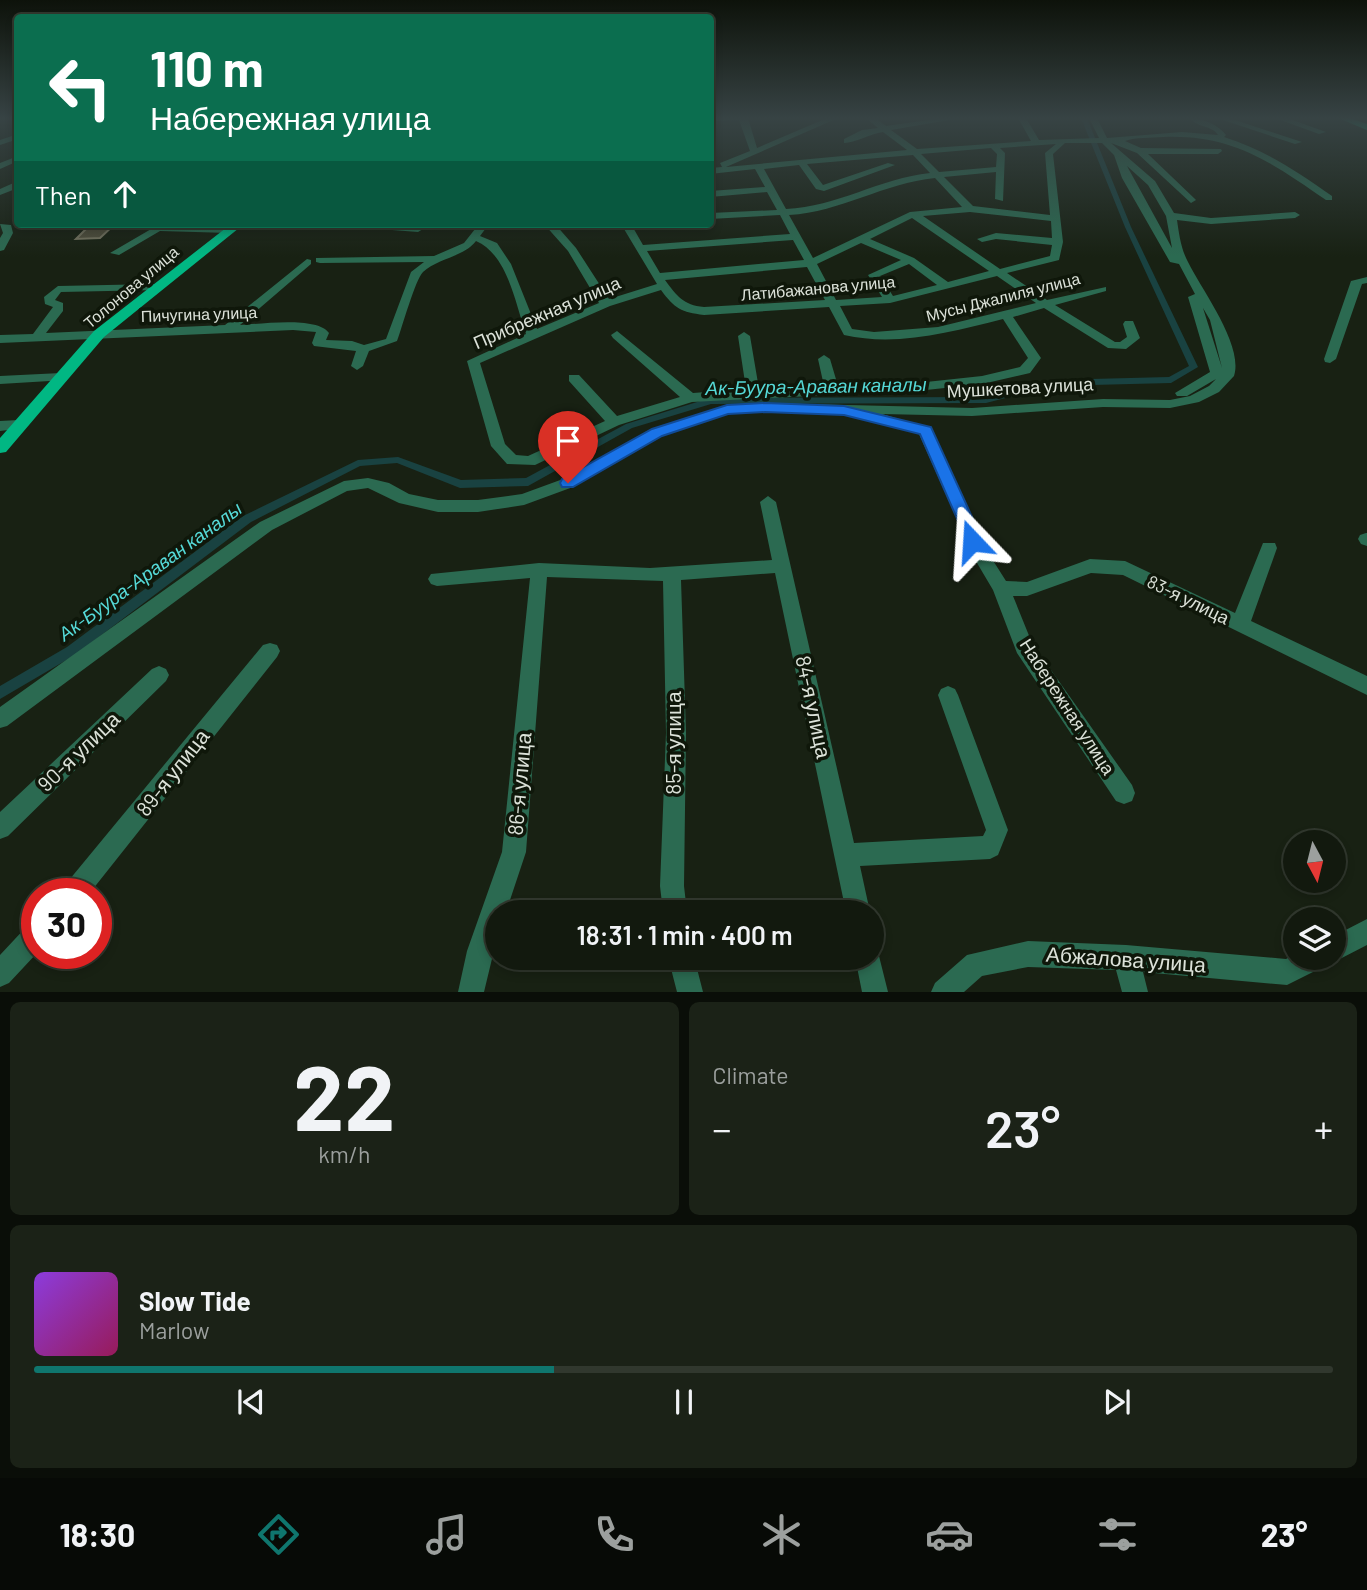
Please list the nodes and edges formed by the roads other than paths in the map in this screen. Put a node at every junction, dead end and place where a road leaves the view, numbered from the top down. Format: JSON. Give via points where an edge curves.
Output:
{"nodes":[{"id":1,"x":783,"y":164,"type":"edge"},
{"id":2,"x":803,"y":164,"type":"edge"},
{"id":3,"x":891,"y":164,"type":"dead end"},
{"id":4,"x":926,"y":164,"type":"edge"},
{"id":5,"x":1001,"y":164,"type":"edge"},
{"id":6,"x":1050,"y":164,"type":"edge"},
{"id":7,"x":1120,"y":164,"type":"edge"},
{"id":8,"x":1132,"y":164,"type":"edge"},
{"id":9,"x":1154,"y":164,"type":"edge"},
{"id":10,"x":1280,"y":164,"type":"edge"},
{"id":11,"x":758,"y":166,"type":"junction"},
{"id":12,"x":1001,"y":169,"type":"junction"},
{"id":13,"x":714,"y":170,"type":"edge"},
{"id":14,"x":935,"y":174,"type":"junction"},
{"id":15,"x":770,"y":189,"type":"junction"},
{"id":16,"x":714,"y":194,"type":"edge"},
{"id":17,"x":1329,"y":198,"type":"dead end"},
{"id":18,"x":1000,"y":199,"type":"dead end"},
{"id":19,"x":1191,"y":200,"type":"dead end"},
{"id":20,"x":970,"y":208,"type":"junction"},
{"id":21,"x":783,"y":212,"type":"junction"},
{"id":22,"x":913,"y":214,"type":"junction"},
{"id":23,"x":1295,"y":215,"type":"dead end"},
{"id":24,"x":714,"y":216,"type":"edge"},
{"id":25,"x":1171,"y":216,"type":"junction"},
{"id":26,"x":1055,"y":218,"type":"junction"},
{"id":27,"x":158,"y":228,"type":"edge"},
{"id":28,"x":233,"y":228,"type":"edge"},
{"id":29,"x":405,"y":228,"type":"edge"},
{"id":30,"x":481,"y":228,"type":"edge"},
{"id":31,"x":554,"y":228,"type":"edge"},
{"id":32,"x":628,"y":228,"type":"edge"},
{"id":33,"x":3,"y":229,"type":"edge"},
{"id":34,"x":418,"y":229,"type":"dead end"},
{"id":35,"x":475,"y":237,"type":"junction"},
{"id":36,"x":796,"y":237,"type":"junction"},
{"id":37,"x":982,"y":239,"type":"dead end"},
{"id":38,"x":864,"y":240,"type":"junction"},
{"id":39,"x":1058,"y":242,"type":"junction"},
{"id":40,"x":0,"y":248,"type":"edge"},
{"id":41,"x":641,"y":248,"type":"junction"},
{"id":42,"x":115,"y":253,"type":"dead end"},
{"id":43,"x":436,"y":259,"type":"junction"},
{"id":44,"x":320,"y":260,"type":"dead end"},
{"id":45,"x":910,"y":260,"type":"junction"},
{"id":46,"x":307,"y":262,"type":"dead end"},
{"id":47,"x":811,"y":264,"type":"junction"},
{"id":48,"x":999,"y":273,"type":"junction"},
{"id":49,"x":1367,"y":280,"type":"edge"},
{"id":50,"x":660,"y":282,"type":"junction"},
{"id":51,"x":946,"y":285,"type":"junction"},
{"id":52,"x":156,"y":287,"type":"junction"},
{"id":53,"x":1102,"y":289,"type":"dead end"},
{"id":54,"x":890,"y":300,"type":"junction"},
{"id":55,"x":832,"y":302,"type":"junction"},
{"id":56,"x":1043,"y":303,"type":"junction"},
{"id":57,"x":606,"y":304,"type":"junction"},
{"id":58,"x":1005,"y":313,"type":"junction"},
{"id":59,"x":1129,"y":324,"type":"dead end"},
{"id":60,"x":228,"y":329,"type":"junction"},
{"id":61,"x":99,"y":334,"type":"junction"},
{"id":62,"x":533,"y":335,"type":"junction"},
{"id":63,"x":617,"y":335,"type":"dead end"},
{"id":64,"x":744,"y":336,"type":"dead end"},
{"id":65,"x":36,"y":338,"type":"junction"},
{"id":66,"x":0,"y":339,"type":"edge"},
{"id":67,"x":363,"y":349,"type":"junction"},
{"id":68,"x":824,"y":359,"type":"dead end"},
{"id":69,"x":1330,"y":359,"type":"dead end"},
{"id":70,"x":357,"y":366,"type":"dead end"},
{"id":71,"x":61,"y":377,"type":"junction"},
{"id":72,"x":574,"y":378,"type":"dead end"},
{"id":73,"x":0,"y":380,"type":"edge"},
{"id":74,"x":832,"y":390,"type":"junction"},
{"id":75,"x":753,"y":393,"type":"junction"},
{"id":76,"x":1182,"y":393,"type":"dead end"},
{"id":77,"x":690,"y":398,"type":"junction"},
{"id":78,"x":671,"y":405,"type":"junction"},
{"id":79,"x":844,"y":411,"type":"junction"},
{"id":80,"x":689,"y":421,"type":"junction"},
{"id":81,"x":614,"y":422,"type":"junction"},
{"id":82,"x":19,"y":425,"type":"junction"},
{"id":83,"x":0,"y":426,"type":"edge"},
{"id":84,"x":0,"y":448,"type":"edge"},
{"id":85,"x":768,"y":502,"type":"dead end"},
{"id":86,"x":1269,"y":548,"type":"dead end"},
{"id":87,"x":782,"y":566,"type":"junction"},
{"id":88,"x":539,"y":570,"type":"junction"},
{"id":89,"x":672,"y":574,"type":"junction"},
{"id":90,"x":437,"y":579,"type":"dead end"},
{"id":91,"x":1001,"y":589,"type":"junction"},
{"id":92,"x":1240,"y":625,"type":"junction"},
{"id":93,"x":270,"y":651,"type":"dead end"},
{"id":94,"x":159,"y":675,"type":"dead end"},
{"id":95,"x":1367,"y":686,"type":"edge"},
{"id":96,"x":948,"y":695,"type":"dead end"},
{"id":97,"x":0,"y":719,"type":"edge"},
{"id":98,"x":1124,"y":793,"type":"dead end"},
{"id":99,"x":0,"y":828,"type":"edge"},
{"id":100,"x":845,"y":855,"type":"junction"},
{"id":101,"x":87,"y":878,"type":"edge"},
{"id":102,"x":673,"y":900,"type":"edge"},
{"id":103,"x":855,"y":900,"type":"edge"},
{"id":104,"x":1367,"y":932,"type":"edge"},
{"id":105,"x":1346,"y":943,"type":"edge"},
{"id":106,"x":21,"y":951,"type":"edge"},
{"id":107,"x":1126,"y":958,"type":"junction"},
{"id":108,"x":684,"y":970,"type":"edge"},
{"id":109,"x":871,"y":970,"type":"edge"},
{"id":110,"x":1291,"y":970,"type":"edge"},
{"id":111,"x":0,"y":974,"type":"edge"},
{"id":112,"x":471,"y":992,"type":"edge"},
{"id":113,"x":690,"y":992,"type":"edge"},
{"id":114,"x":875,"y":992,"type":"edge"},
{"id":115,"x":944,"y":992,"type":"edge"},
{"id":116,"x":1135,"y":992,"type":"edge"}],
"edges":[{"from":1,"to":11,"type":"street"},
{"from":2,"to":3,"type":"street","via":[[824,188]]},
{"from":4,"to":14,"type":"street"},
{"from":5,"to":12,"type":"street"},
{"from":6,"to":26,"type":"street"},
{"from":7,"to":76,"type":"street","via":[[1198,305],[1217,373]]},
{"from":8,"to":25,"type":"street","name":"Мушкетова улица","via":[[1152,183]]},
{"from":9,"to":19,"type":"street"},
{"from":10,"to":17,"type":"street"},
{"from":11,"to":13,"type":"street"},
{"from":11,"to":15,"type":"street","name":"Мусы Джалиля улица"},
{"from":12,"to":14,"type":"street"},
{"from":12,"to":18,"type":"street"},
{"from":14,"to":20,"type":"street"},
{"from":14,"to":21,"type":"street","via":[[907,178],[809,211]]},
{"from":15,"to":16,"type":"street"},
{"from":15,"to":21,"type":"street","name":"Мусы Джалиля улица"},
{"from":20,"to":22,"type":"street"},
{"from":20,"to":26,"type":"street"},
{"from":21,"to":24,"type":"street"},
{"from":21,"to":36,"type":"street","name":"Мусы Джалиля улица"},
{"from":22,"to":38,"type":"street","name":"Прибрежная улица"},
{"from":22,"to":48,"type":"street"},
{"from":23,"to":25,"type":"street","via":[[1210,221]]},
{"from":25,"to":79,"type":"street","name":"Мушкетова улица","via":[[1175,244],[1216,320],[1227,355],[1229,373],[1214,389],[1170,404],[1103,403],[972,412]]},
{"from":26,"to":39,"type":"street"},
{"from":27,"to":42,"type":"street"},
{"from":28,"to":52,"type":"main road","name":"Толонова улица"},
{"from":29,"to":34,"type":"street"},
{"from":30,"to":35,"type":"street"},
{"from":31,"to":57,"type":"street"},
{"from":32,"to":41,"type":"street","name":"Латибажанова улица"},
{"from":33,"to":40,"type":"street","via":[[8,233]]},
{"from":35,"to":43,"type":"street","via":[[468,245]]},
{"from":35,"to":62,"type":"street","via":[[493,245],[506,264]]},
{"from":36,"to":41,"type":"street"},
{"from":36,"to":47,"type":"street","name":"Мусы Джалиля улица"},
{"from":37,"to":39,"type":"street","via":[[996,236]]},
{"from":38,"to":45,"type":"street"},
{"from":38,"to":47,"type":"street","name":"Прибрежная улица"},
{"from":39,"to":48,"type":"street","name":"Латибажанова улица","via":[[1055,258]]},
{"from":41,"to":50,"type":"street","name":"Латибажанова улица"},
{"from":43,"to":44,"type":"street"},
{"from":43,"to":67,"type":"street","via":[[416,272],[391,341]]},
{"from":45,"to":51,"type":"street"},
{"from":45,"to":54,"type":"street","via":[[874,275]]},
{"from":46,"to":60,"type":"street"},
{"from":47,"to":50,"type":"street","name":"Прибрежная улица"},
{"from":47,"to":55,"type":"street","name":"Мусы Джалиля улица"},
{"from":48,"to":51,"type":"street","name":"Латибажанова улица"},
{"from":48,"to":56,"type":"street"},
{"from":49,"to":69,"type":"street","via":[[1357,281]]},
{"from":50,"to":55,"type":"street","name":"Латибажанова улица","via":[[676,303],[704,311]]},
{"from":50,"to":57,"type":"street","name":"Прибрежная улица"},
{"from":51,"to":54,"type":"street","name":"Латибажанова улица"},
{"from":52,"to":61,"type":"main road","name":"Толонова улица"},
{"from":52,"to":65,"type":"street","via":[[58,289],[50,302],[58,305],[57,311]]},
{"from":53,"to":56,"type":"street","name":"Мусы Джалиля улица"},
{"from":54,"to":55,"type":"street","name":"Латибажанова улица"},
{"from":55,"to":58,"type":"street","name":"Мусы Джалиля улица","via":[[848,332],[864,337],[928,333]]},
{"from":56,"to":58,"type":"street","name":"Мусы Джалиля улица"},
{"from":56,"to":59,"type":"street","via":[[1112,345],[1122,346],[1134,338]]},
{"from":57,"to":62,"type":"street","name":"Прибрежная улица"},
{"from":58,"to":74,"type":"street","name":"Прибрежная улица","via":[[1035,358],[1025,370],[926,386]]},
{"from":60,"to":61,"type":"street","name":"Пичугина улица"},
{"from":60,"to":67,"type":"street","name":"Пичугина улица","via":[[320,328],[323,333],[318,343]]},
{"from":61,"to":65,"type":"street","name":"Пичугина улица"},
{"from":61,"to":71,"type":"main road","name":"Толонова улица"},
{"from":62,"to":81,"type":"street","name":"Прибрежная улица","via":[[473,361],[498,446],[512,460],[530,461]]},
{"from":63,"to":77,"type":"street"},
{"from":64,"to":75,"type":"street"},
{"from":65,"to":66,"type":"street","name":"Пичугина улица"},
{"from":67,"to":70,"type":"street"},
{"from":68,"to":74,"type":"street"},
{"from":71,"to":73,"type":"street"},
{"from":71,"to":82,"type":"main road","name":"Толонова улица"},
{"from":72,"to":81,"type":"street"},
{"from":74,"to":75,"type":"street","name":"Прибрежная улица"},
{"from":75,"to":77,"type":"street","name":"Прибрежная улица"},
{"from":77,"to":78,"type":"street","name":"Прибрежная улица"},
{"from":78,"to":80,"type":"street"},
{"from":78,"to":81,"type":"street","name":"Прибрежная улица"},
{"from":79,"to":80,"type":"street","name":"Мушкетова улица","via":[[727,409]]},
{"from":79,"to":91,"type":"street","name":"Набережная улица","via":[[925,430],[972,541]]},
{"from":80,"to":97,"type":"street","name":"Мушкетова улица","via":[[657,432],[568,483],[524,499],[438,506],[405,499],[368,483],[344,486],[266,526]]},
{"from":82,"to":83,"type":"street"},
{"from":82,"to":84,"type":"main road","name":"Толонова улица"},
{"from":85,"to":87,"type":"street","name":"84-я улица"},
{"from":86,"to":92,"type":"street"},
{"from":87,"to":89,"type":"street"},
{"from":87,"to":100,"type":"street","name":"84-я улица"},
{"from":88,"to":89,"type":"street"},
{"from":88,"to":90,"type":"street"},
{"from":88,"to":112,"type":"street","name":"86-я улица","via":[[514,852]]},
{"from":89,"to":102,"type":"street","name":"85-я улица"},
{"from":91,"to":92,"type":"street","name":"83-я улица","via":[[1027,589],[1090,566],[1125,569]]},
{"from":91,"to":98,"type":"street","name":"Набережная улица","via":[[1024,647]]},
{"from":92,"to":95,"type":"street","name":"83-я улица"},
{"from":93,"to":101,"type":"street","name":"89-я улица"},
{"from":94,"to":99,"type":"street","name":"90-я улица"},
{"from":96,"to":100,"type":"street","via":[[997,830],[990,847]]},
{"from":100,"to":103,"type":"street","name":"84-я улица"},
{"from":104,"to":105,"type":"street"},
{"from":106,"to":111,"type":"street"},
{"from":107,"to":110,"type":"street","name":"Абжалова улица"},
{"from":107,"to":115,"type":"street","name":"Абжалова улица","via":[[1028,954],[976,964]]},
{"from":107,"to":116,"type":"street"},
{"from":108,"to":113,"type":"street"},
{"from":109,"to":114,"type":"street"}]}
